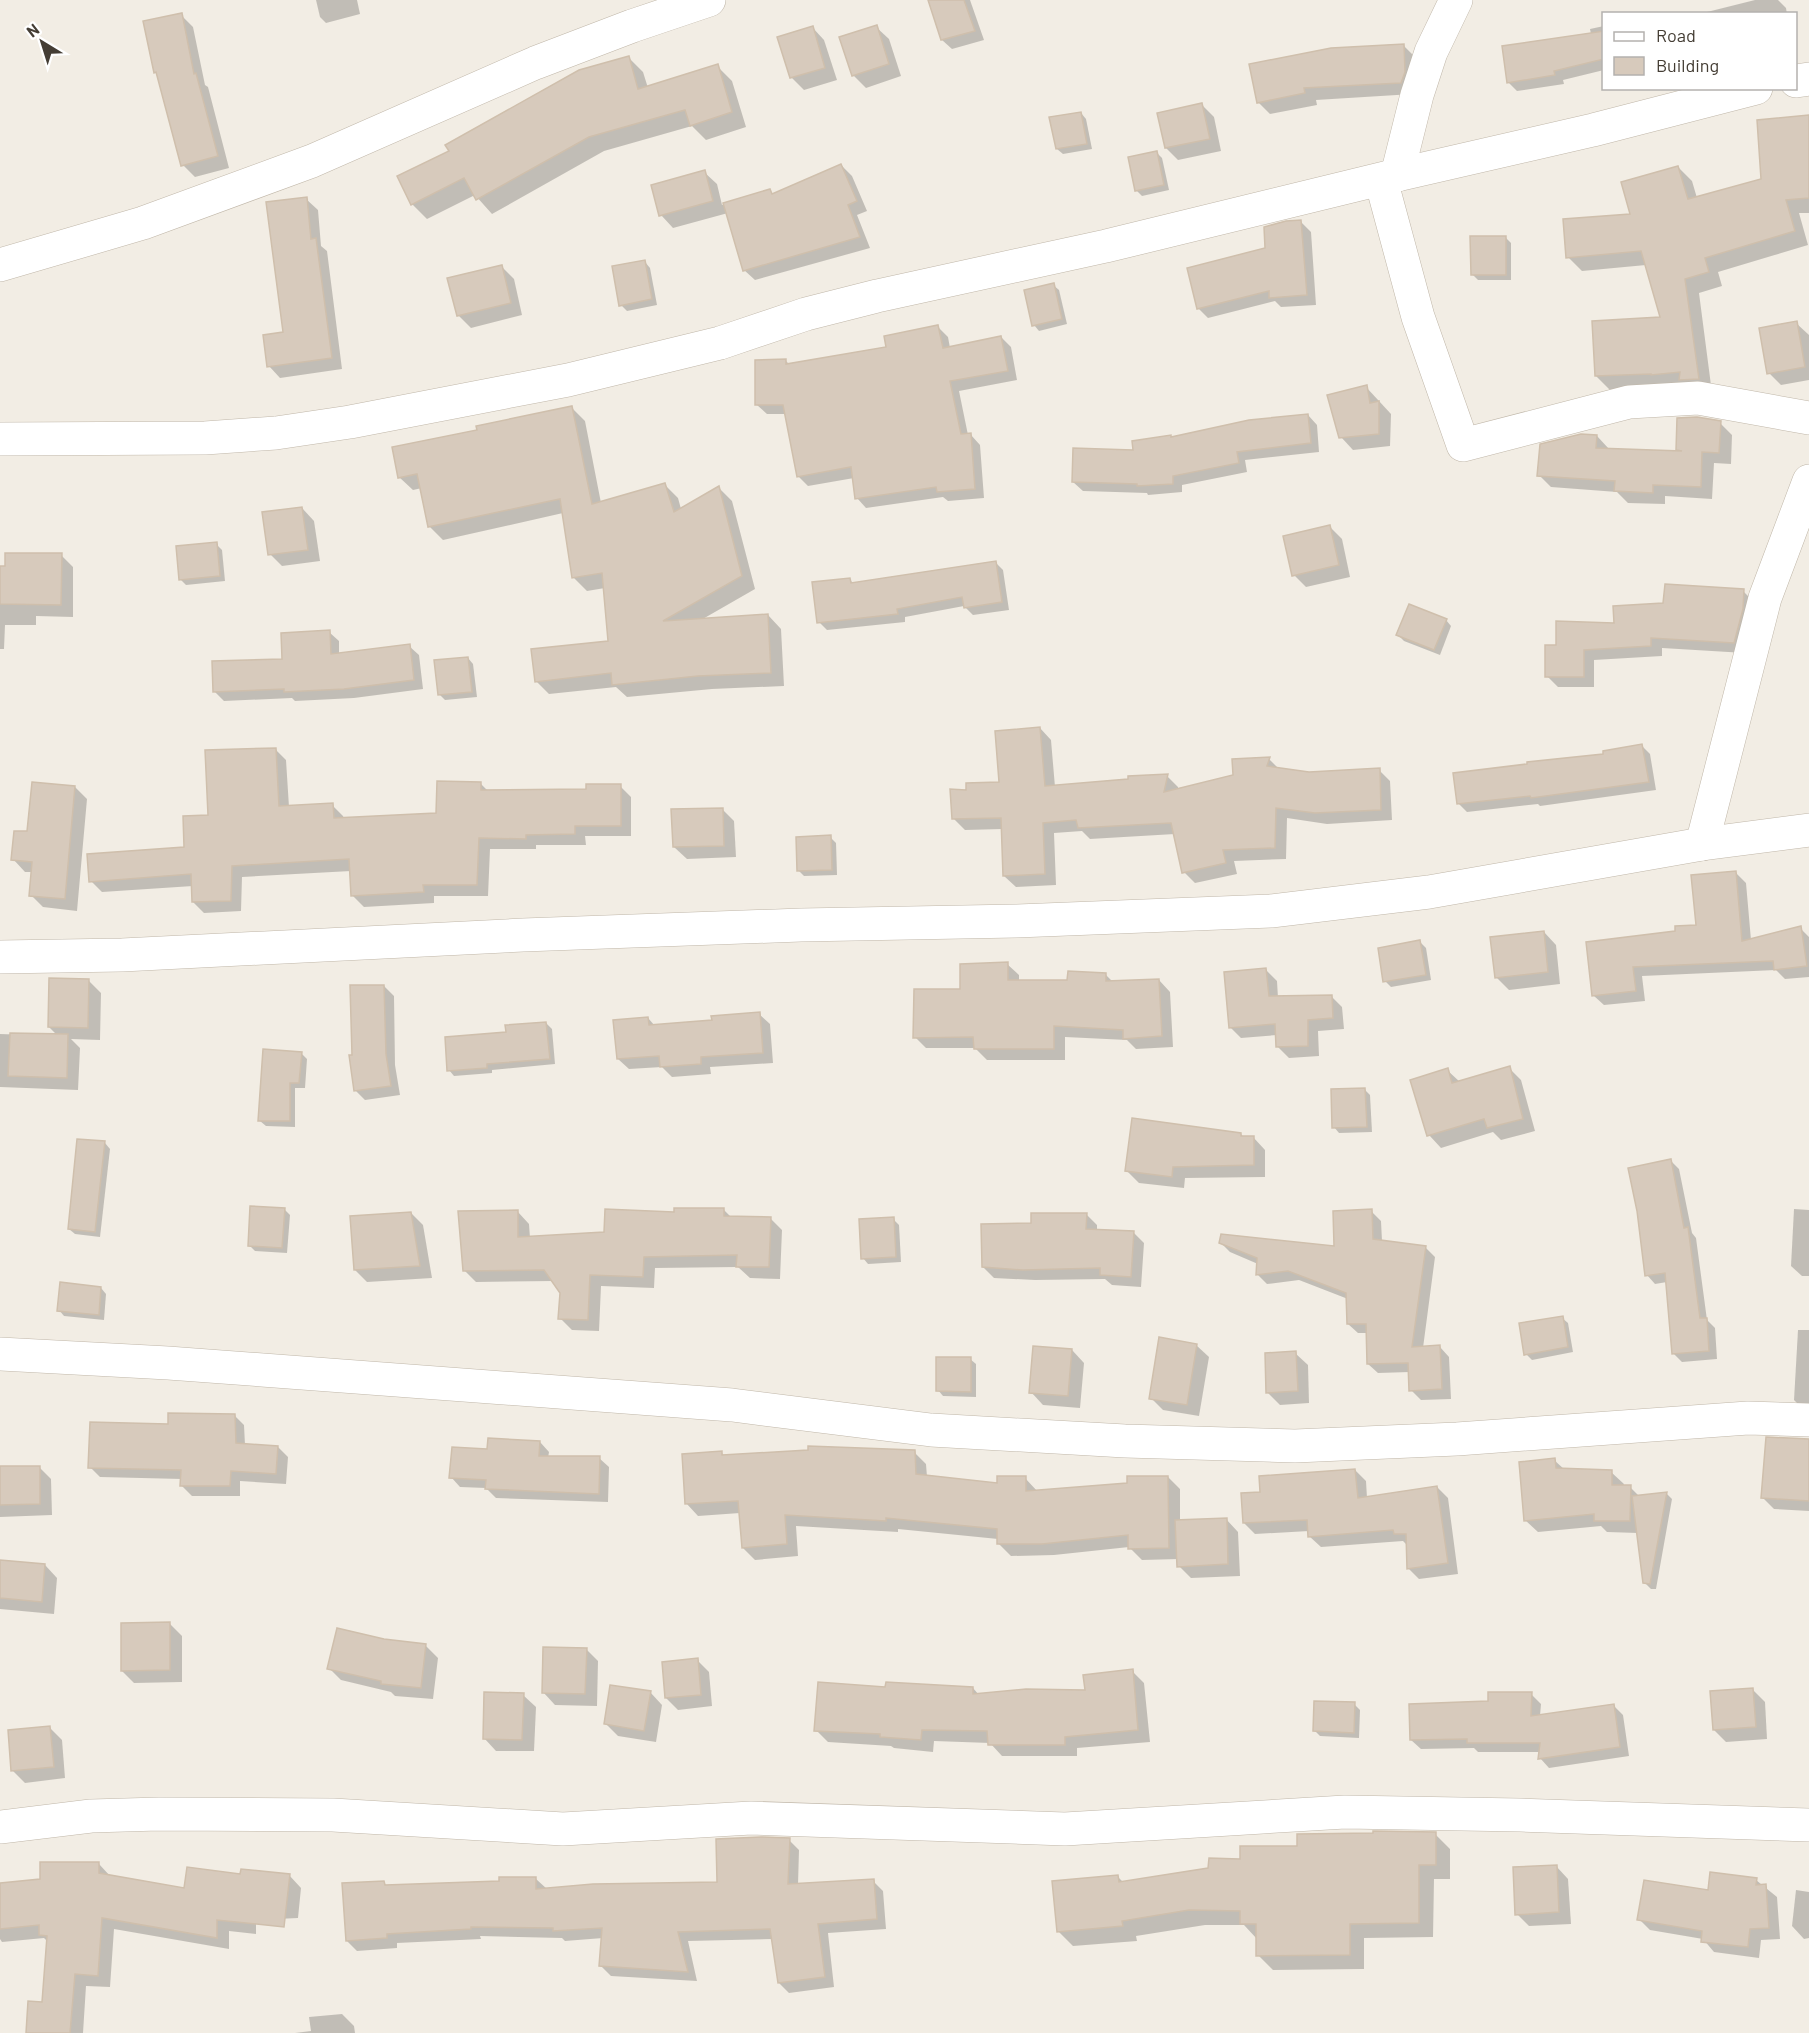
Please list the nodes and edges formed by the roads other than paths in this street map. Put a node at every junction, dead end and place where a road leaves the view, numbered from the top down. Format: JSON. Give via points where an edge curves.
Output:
{"nodes":[{"id":1,"x":709,"y":0,"type":"edge"},
{"id":2,"x":1456,"y":0,"type":"edge"},
{"id":3,"x":1748,"y":90,"type":"edge"},
{"id":4,"x":1389,"y":177,"type":"junction"},
{"id":5,"x":0,"y":265,"type":"edge"},
{"id":6,"x":1809,"y":418,"type":"edge"},
{"id":7,"x":0,"y":439,"type":"edge"},
{"id":8,"x":1809,"y":481,"type":"edge"},
{"id":9,"x":1809,"y":830,"type":"edge"},
{"id":10,"x":1702,"y":844,"type":"junction"},
{"id":11,"x":0,"y":957,"type":"edge"},
{"id":12,"x":0,"y":1354,"type":"edge"},
{"id":13,"x":1809,"y":1420,"type":"edge"},
{"id":14,"x":1809,"y":1825,"type":"edge"},
{"id":15,"x":0,"y":1827,"type":"edge"}],
"edges":[{"from":1,"to":5,"type":"street","via":[[535,63],[291,169],[143,223]]},
{"from":2,"to":4,"type":"street","via":[[1431,52]]},
{"from":3,"to":4,"type":"street"},
{"from":4,"to":6,"type":"street","via":[[1418,317],[1463,445],[1629,402],[1698,398]]},
{"from":4,"to":7,"type":"street","via":[[1106,246],[877,296],[806,314],[720,343],[568,380],[350,422],[205,438]]},
{"from":8,"to":10,"type":"street","via":[[1765,598]]},
{"from":9,"to":10,"type":"street"},
{"from":10,"to":11,"type":"street","via":[[1429,892],[1271,911],[801,925]]},
{"from":12,"to":13,"type":"street","via":[[732,1405],[931,1430],[1125,1441],[1295,1446],[1457,1439],[1748,1418]]},
{"from":14,"to":15,"type":"street","via":[[1345,1812],[1065,1829],[751,1818],[563,1829],[333,1815],[159,1814],[91,1816]]}]}
